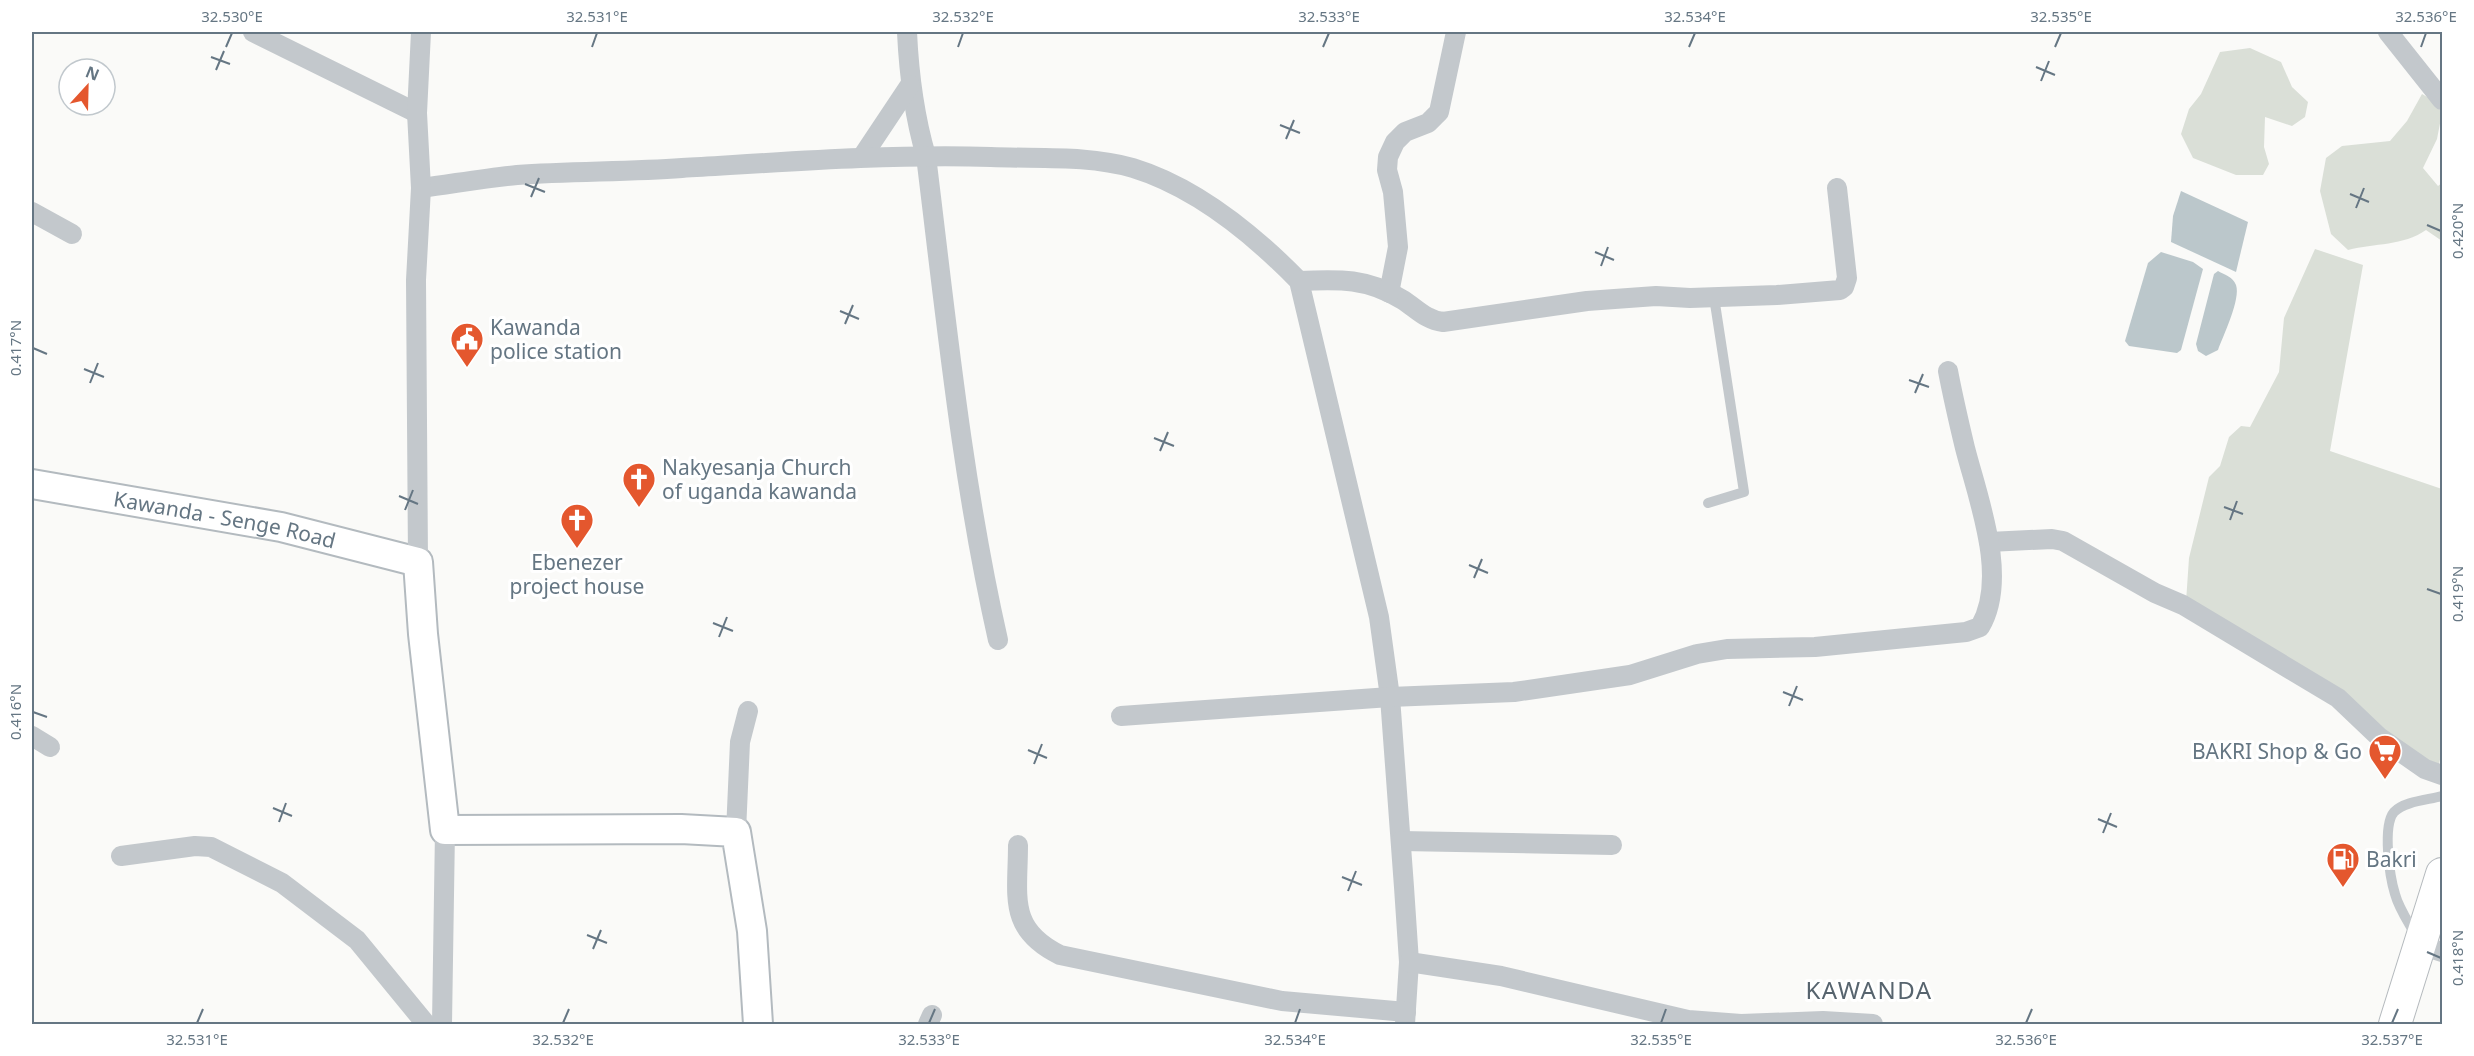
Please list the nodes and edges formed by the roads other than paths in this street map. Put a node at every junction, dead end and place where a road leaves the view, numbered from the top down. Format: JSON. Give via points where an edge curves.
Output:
{"nodes":[{"id":1,"x":253,"y":32,"type":"edge"},
{"id":2,"x":421,"y":32,"type":"edge"},
{"id":3,"x":907,"y":32,"type":"edge"},
{"id":4,"x":1456,"y":32,"type":"edge"},
{"id":5,"x":2388,"y":32,"type":"edge"},
{"id":6,"x":910,"y":85,"type":"junction"},
{"id":7,"x":2442,"y":100,"type":"edge"},
{"id":8,"x":417,"y":113,"type":"junction"},
{"id":9,"x":926,"y":156,"type":"junction"},
{"id":10,"x":862,"y":157,"type":"junction"},
{"id":11,"x":421,"y":188,"type":"junction"},
{"id":12,"x":1837,"y":188,"type":"dead end"},
{"id":13,"x":32,"y":212,"type":"edge"},
{"id":14,"x":72,"y":234,"type":"dead end"},
{"id":15,"x":1299,"y":281,"type":"junction"},
{"id":16,"x":1389,"y":293,"type":"junction"},
{"id":17,"x":1714,"y":297,"type":"junction"},
{"id":18,"x":1948,"y":371,"type":"dead end"},
{"id":19,"x":32,"y":484,"type":"edge"},
{"id":20,"x":1708,"y":503,"type":"dead end"},
{"id":21,"x":1989,"y":542,"type":"junction"},
{"id":22,"x":418,"y":562,"type":"junction"},
{"id":23,"x":998,"y":640,"type":"dead end"},
{"id":24,"x":1390,"y":697,"type":"junction"},
{"id":25,"x":748,"y":711,"type":"dead end"},
{"id":26,"x":1121,"y":716,"type":"dead end"},
{"id":27,"x":32,"y":736,"type":"edge"},
{"id":28,"x":50,"y":747,"type":"dead end"},
{"id":29,"x":2442,"y":775,"type":"edge"},
{"id":30,"x":2442,"y":796,"type":"edge"},
{"id":31,"x":446,"y":830,"type":"junction"},
{"id":32,"x":735,"y":832,"type":"junction"},
{"id":33,"x":1401,"y":841,"type":"junction"},
{"id":34,"x":1018,"y":845,"type":"dead end"},
{"id":35,"x":1612,"y":845,"type":"dead end"},
{"id":36,"x":121,"y":856,"type":"dead end"},
{"id":37,"x":2442,"y":874,"type":"edge"},
{"id":38,"x":2431,"y":949,"type":"edge"},
{"id":39,"x":1409,"y":962,"type":"junction"},
{"id":40,"x":1406,"y":1018,"type":"edge"},
{"id":41,"x":426,"y":1024,"type":"edge"},
{"id":42,"x":442,"y":1024,"type":"edge"},
{"id":43,"x":758,"y":1024,"type":"edge"},
{"id":44,"x":1873,"y":1024,"type":"edge"},
{"id":45,"x":2395,"y":1024,"type":"edge"}],
"edges":[{"from":1,"to":8,"type":"street"},
{"from":2,"to":8,"type":"street"},
{"from":3,"to":6,"type":"street"},
{"from":4,"to":16,"type":"street","via":[[1439,112],[1428,123],[1405,132],[1388,157],[1398,247]]},
{"from":5,"to":7,"type":"street"},
{"from":6,"to":9,"type":"street"},
{"from":6,"to":10,"type":"street"},
{"from":8,"to":11,"type":"street"},
{"from":9,"to":10,"type":"street"},
{"from":9,"to":15,"type":"street","via":[[1098,160],[1134,169],[1177,187],[1219,213],[1278,259]]},
{"from":9,"to":23,"type":"street","via":[[960,436]]},
{"from":10,"to":11,"type":"street","via":[[516,175]]},
{"from":11,"to":22,"type":"street","via":[[416,279]]},
{"from":12,"to":17,"type":"street","via":[[1847,278],[1844,287]]},
{"from":13,"to":14,"type":"street"},
{"from":15,"to":16,"type":"street","via":[[1344,278]]},
{"from":15,"to":24,"type":"street","via":[[1379,617]]},
{"from":16,"to":17,"type":"street","via":[[1432,321],[1443,322],[1587,301]]},
{"from":17,"to":20,"type":"lane","via":[[1744,492]]},
{"from":18,"to":21,"type":"street"},
{"from":19,"to":22,"type":"street","name":"Kawanda - Senge Road","via":[[281,527]]},
{"from":21,"to":24,"type":"street","via":[[1989,612],[1980,627],[1966,632],[1815,647],[1727,649],[1630,675],[1514,692]]},
{"from":21,"to":29,"type":"street","via":[[2063,541],[2183,605],[2338,698],[2379,737],[2425,769]]},
{"from":22,"to":31,"type":"street"},
{"from":24,"to":26,"type":"street"},
{"from":24,"to":33,"type":"street"},
{"from":25,"to":32,"type":"street","via":[[740,742]]},
{"from":27,"to":28,"type":"street"},
{"from":30,"to":38,"type":"lane","via":[[2403,806],[2393,814],[2387,827],[2395,895]]},
{"from":31,"to":32,"type":"street"},
{"from":31,"to":42,"type":"street"},
{"from":32,"to":43,"type":"street","via":[[752,931]]},
{"from":33,"to":35,"type":"street"},
{"from":33,"to":39,"type":"street"},
{"from":34,"to":40,"type":"street","via":[[1019,912],[1024,926],[1044,947],[1060,955],[1282,1001]]},
{"from":36,"to":41,"type":"street","via":[[211,847],[282,883],[357,940]]},
{"from":37,"to":38,"type":"main road"},
{"from":38,"to":45,"type":"main road"},
{"from":39,"to":40,"type":"street"},
{"from":39,"to":44,"type":"street","via":[[1501,976],[1688,1020]]}]}
